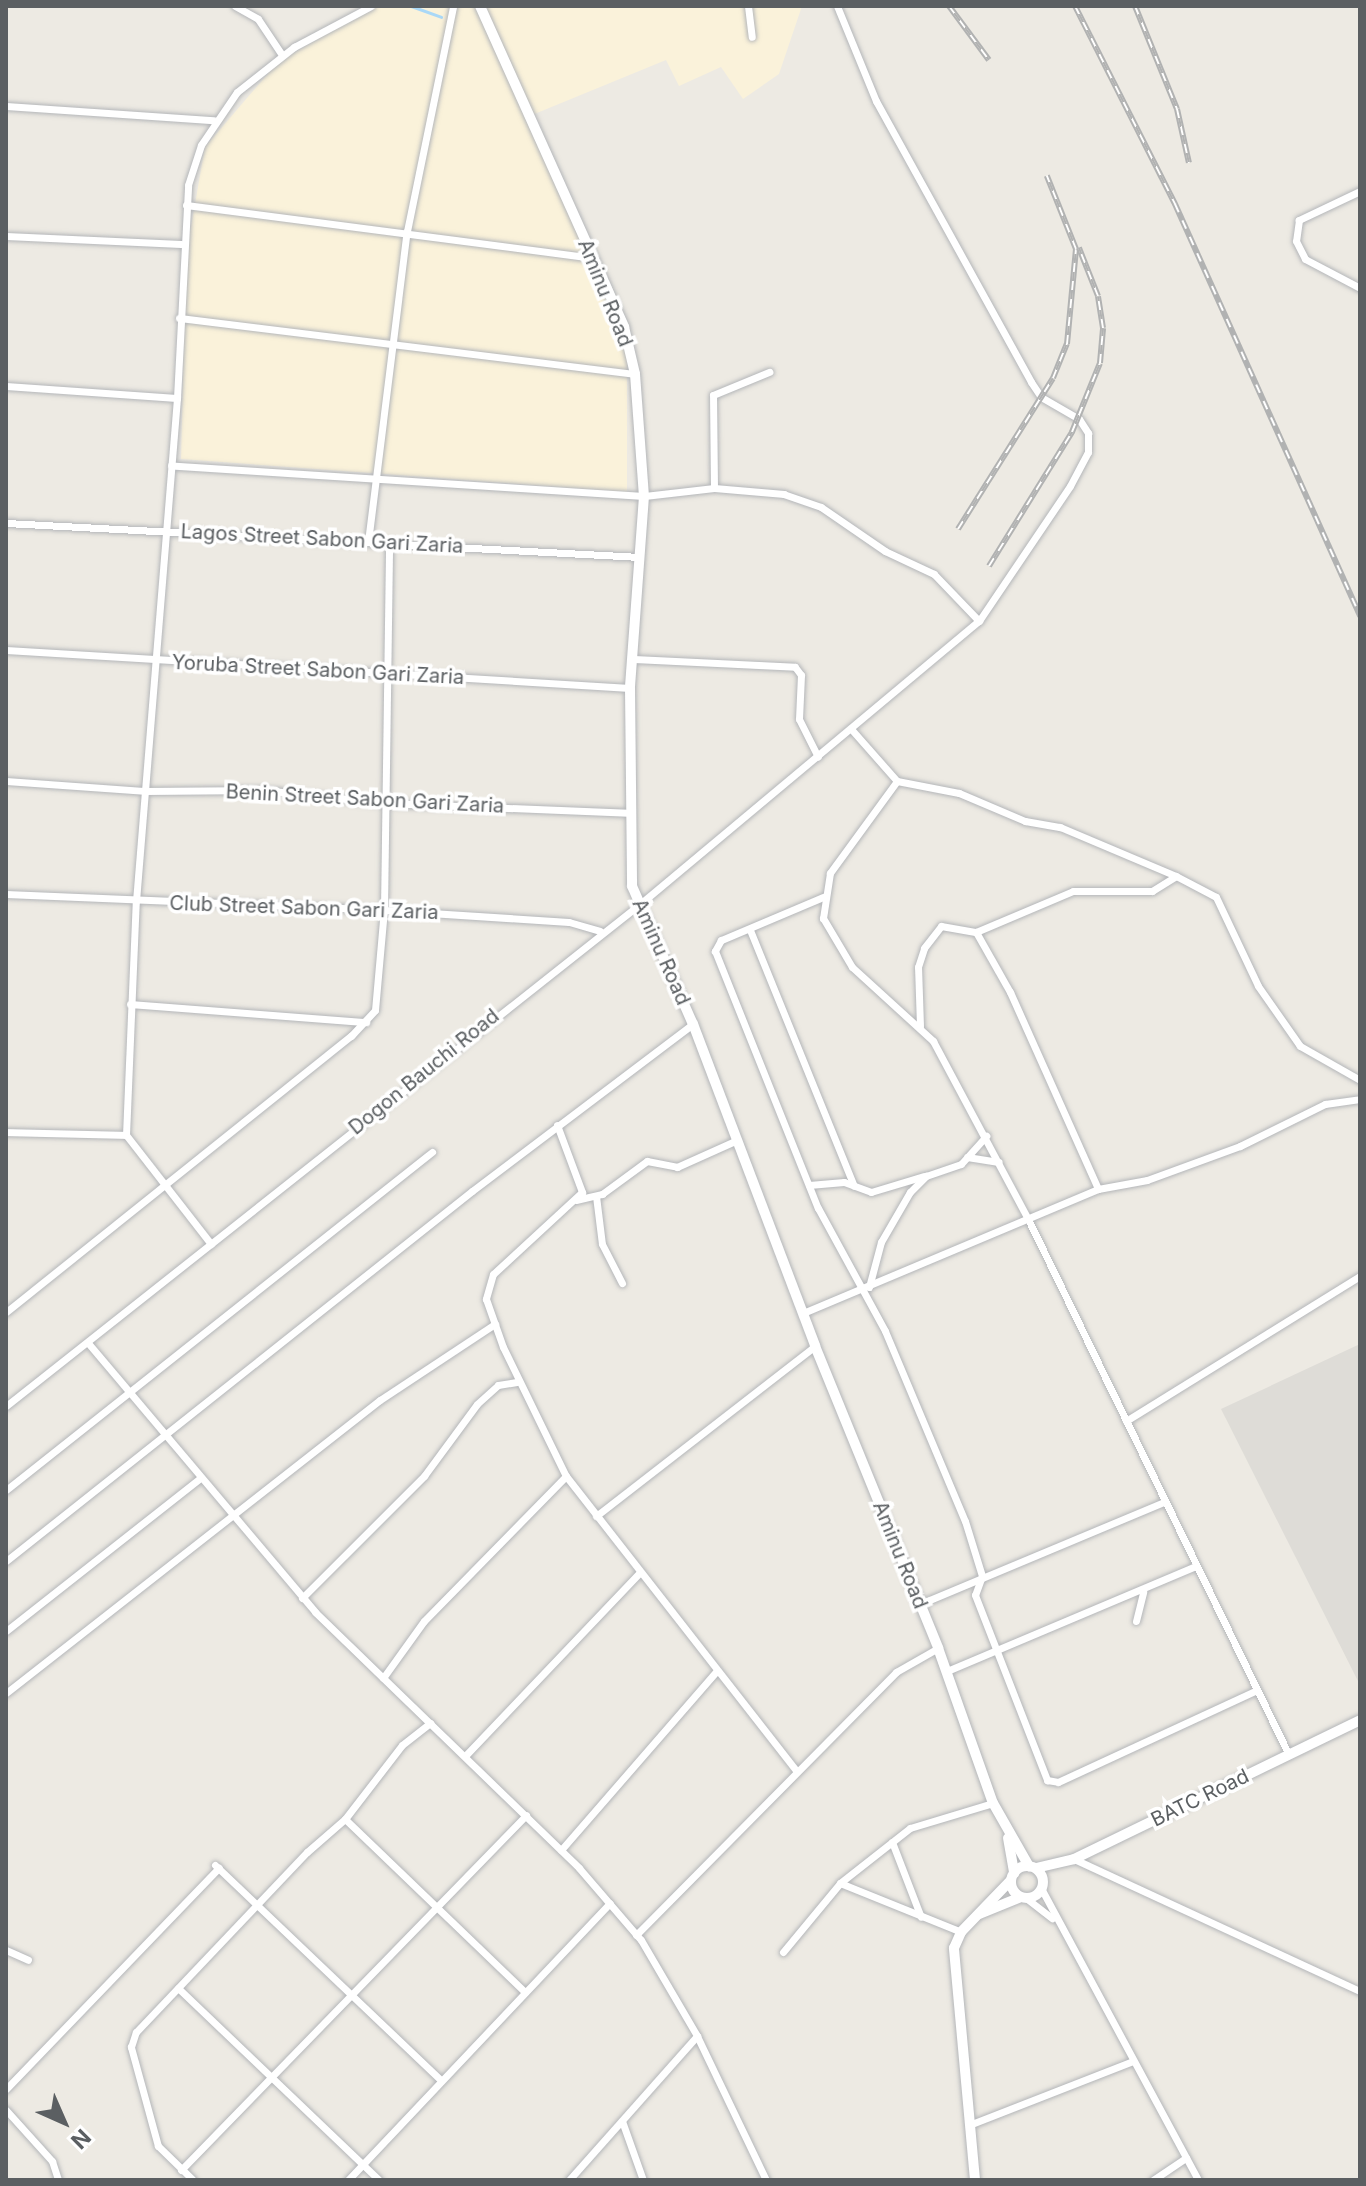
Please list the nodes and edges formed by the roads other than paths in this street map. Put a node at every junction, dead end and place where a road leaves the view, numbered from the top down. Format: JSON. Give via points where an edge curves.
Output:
{"nodes":[{"id":1,"x":235,"y":6,"type":"edge"},
{"id":2,"x":371,"y":6,"type":"edge"},
{"id":3,"x":453,"y":6,"type":"edge"},
{"id":4,"x":480,"y":6,"type":"edge"},
{"id":5,"x":748,"y":6,"type":"edge"},
{"id":6,"x":837,"y":6,"type":"edge"},
{"id":7,"x":752,"y":37,"type":"dead end"},
{"id":8,"x":282,"y":55,"type":"junction"},
{"id":9,"x":6,"y":106,"type":"edge"},
{"id":10,"x":214,"y":120,"type":"junction"},
{"id":11,"x":1360,"y":191,"type":"edge"},
{"id":12,"x":186,"y":205,"type":"junction"},
{"id":13,"x":407,"y":231,"type":"junction"},
{"id":14,"x":6,"y":236,"type":"edge"},
{"id":15,"x":181,"y":244,"type":"junction"},
{"id":16,"x":592,"y":258,"type":"junction"},
{"id":17,"x":1360,"y":288,"type":"edge"},
{"id":18,"x":179,"y":318,"type":"junction"},
{"id":19,"x":390,"y":344,"type":"junction"},
{"id":20,"x":769,"y":372,"type":"dead end"},
{"id":21,"x":635,"y":374,"type":"junction"},
{"id":22,"x":6,"y":386,"type":"edge"},
{"id":23,"x":177,"y":398,"type":"junction"},
{"id":24,"x":171,"y":465,"type":"junction"},
{"id":25,"x":377,"y":480,"type":"junction"},
{"id":26,"x":714,"y":488,"type":"junction"},
{"id":27,"x":644,"y":496,"type":"junction"},
{"id":28,"x":6,"y":523,"type":"edge"},
{"id":29,"x":166,"y":531,"type":"junction"},
{"id":30,"x":368,"y":542,"type":"junction"},
{"id":31,"x":389,"y":543,"type":"junction"},
{"id":32,"x":639,"y":557,"type":"junction"},
{"id":33,"x":979,"y":621,"type":"junction"},
{"id":34,"x":6,"y":650,"type":"edge"},
{"id":35,"x":634,"y":659,"type":"junction"},
{"id":36,"x":153,"y":660,"type":"junction"},
{"id":37,"x":383,"y":673,"type":"junction"},
{"id":38,"x":630,"y":688,"type":"junction"},
{"id":39,"x":852,"y":730,"type":"junction"},
{"id":40,"x":818,"y":757,"type":"junction"},
{"id":41,"x":6,"y":781,"type":"edge"},
{"id":42,"x":897,"y":781,"type":"junction"},
{"id":43,"x":144,"y":791,"type":"junction"},
{"id":44,"x":384,"y":803,"type":"junction"},
{"id":45,"x":628,"y":813,"type":"junction"},
{"id":46,"x":1176,"y":876,"type":"junction"},
{"id":47,"x":6,"y":894,"type":"edge"},
{"id":48,"x":823,"y":897,"type":"junction"},
{"id":49,"x":136,"y":901,"type":"junction"},
{"id":50,"x":640,"y":904,"type":"junction"},
{"id":51,"x":384,"y":910,"type":"junction"},
{"id":52,"x":750,"y":930,"type":"junction"},
{"id":53,"x":600,"y":931,"type":"junction"},
{"id":54,"x":976,"y":932,"type":"junction"},
{"id":55,"x":130,"y":1004,"type":"junction"},
{"id":56,"x":366,"y":1022,"type":"junction"},
{"id":57,"x":693,"y":1024,"type":"junction"},
{"id":58,"x":920,"y":1026,"type":"junction"},
{"id":59,"x":1360,"y":1080,"type":"edge"},
{"id":60,"x":1360,"y":1099,"type":"edge"},
{"id":61,"x":557,"y":1125,"type":"junction"},
{"id":62,"x":6,"y":1132,"type":"edge"},
{"id":63,"x":126,"y":1135,"type":"junction"},
{"id":64,"x":986,"y":1136,"type":"junction"},
{"id":65,"x":737,"y":1140,"type":"junction"},
{"id":66,"x":432,"y":1152,"type":"dead end"},
{"id":67,"x":967,"y":1157,"type":"junction"},
{"id":68,"x":999,"y":1162,"type":"junction"},
{"id":69,"x":926,"y":1176,"type":"junction"},
{"id":70,"x":849,"y":1182,"type":"junction"},
{"id":71,"x":809,"y":1185,"type":"junction"},
{"id":72,"x":163,"y":1189,"type":"junction"},
{"id":73,"x":1098,"y":1189,"type":"junction"},
{"id":74,"x":596,"y":1196,"type":"junction"},
{"id":75,"x":576,"y":1200,"type":"junction"},
{"id":76,"x":1028,"y":1219,"type":"junction"},
{"id":77,"x":211,"y":1244,"type":"junction"},
{"id":78,"x":1360,"y":1276,"type":"edge"},
{"id":79,"x":622,"y":1283,"type":"dead end"},
{"id":80,"x":867,"y":1288,"type":"junction"},
{"id":81,"x":6,"y":1312,"type":"edge"},
{"id":82,"x":803,"y":1313,"type":"junction"},
{"id":83,"x":495,"y":1324,"type":"junction"},
{"id":84,"x":88,"y":1343,"type":"junction"},
{"id":85,"x":815,"y":1346,"type":"junction"},
{"id":86,"x":517,"y":1382,"type":"junction"},
{"id":87,"x":128,"y":1392,"type":"junction"},
{"id":88,"x":6,"y":1406,"type":"edge"},
{"id":89,"x":1126,"y":1421,"type":"junction"},
{"id":90,"x":165,"y":1437,"type":"junction"},
{"id":91,"x":566,"y":1476,"type":"junction"},
{"id":92,"x":199,"y":1479,"type":"junction"},
{"id":93,"x":6,"y":1490,"type":"edge"},
{"id":94,"x":1164,"y":1502,"type":"junction"},
{"id":95,"x":596,"y":1516,"type":"junction"},
{"id":96,"x":229,"y":1517,"type":"junction"},
{"id":97,"x":6,"y":1561,"type":"edge"},
{"id":98,"x":1196,"y":1566,"type":"junction"},
{"id":99,"x":639,"y":1573,"type":"junction"},
{"id":100,"x":982,"y":1576,"type":"junction"},
{"id":101,"x":1143,"y":1592,"type":"junction"},
{"id":102,"x":302,"y":1598,"type":"junction"},
{"id":103,"x":920,"y":1604,"type":"junction"},
{"id":104,"x":1136,"y":1621,"type":"dead end"},
{"id":105,"x":6,"y":1631,"type":"edge"},
{"id":106,"x":938,"y":1648,"type":"junction"},
{"id":107,"x":997,"y":1650,"type":"junction"},
{"id":108,"x":947,"y":1671,"type":"junction"},
{"id":109,"x":716,"y":1672,"type":"junction"},
{"id":110,"x":383,"y":1678,"type":"junction"},
{"id":111,"x":1257,"y":1690,"type":"junction"},
{"id":112,"x":6,"y":1693,"type":"edge"},
{"id":113,"x":1360,"y":1720,"type":"edge"},
{"id":114,"x":430,"y":1723,"type":"junction"},
{"id":115,"x":1289,"y":1755,"type":"junction"},
{"id":116,"x":465,"y":1756,"type":"junction"},
{"id":117,"x":796,"y":1770,"type":"junction"},
{"id":118,"x":993,"y":1803,"type":"junction"},
{"id":119,"x":526,"y":1815,"type":"junction"},
{"id":120,"x":345,"y":1819,"type":"junction"},
{"id":121,"x":1007,"y":1832,"type":"junction"},
{"id":122,"x":892,"y":1842,"type":"junction"},
{"id":123,"x":561,"y":1850,"type":"junction"},
{"id":124,"x":1070,"y":1861,"type":"junction"},
{"id":125,"x":1033,"y":1867,"type":"junction"},
{"id":126,"x":1012,"y":1876,"type":"junction"},
{"id":127,"x":840,"y":1883,"type":"junction"},
{"id":128,"x":1043,"y":1885,"type":"junction"},
{"id":129,"x":1024,"y":1898,"type":"junction"},
{"id":130,"x":610,"y":1903,"type":"junction"},
{"id":131,"x":257,"y":1905,"type":"junction"},
{"id":132,"x":435,"y":1906,"type":"junction"},
{"id":133,"x":977,"y":1914,"type":"junction"},
{"id":134,"x":921,"y":1917,"type":"junction"},
{"id":135,"x":1053,"y":1919,"type":"junction"},
{"id":136,"x":961,"y":1932,"type":"junction"},
{"id":137,"x":636,"y":1935,"type":"junction"},
{"id":138,"x":6,"y":1950,"type":"edge"},
{"id":139,"x":783,"y":1952,"type":"dead end"},
{"id":140,"x":28,"y":1960,"type":"dead end"},
{"id":141,"x":178,"y":1988,"type":"junction"},
{"id":142,"x":1360,"y":1991,"type":"edge"},
{"id":143,"x":525,"y":1992,"type":"junction"},
{"id":144,"x":350,"y":1995,"type":"junction"},
{"id":145,"x":697,"y":2036,"type":"junction"},
{"id":146,"x":1133,"y":2061,"type":"junction"},
{"id":147,"x":270,"y":2078,"type":"junction"},
{"id":148,"x":441,"y":2080,"type":"junction"},
{"id":149,"x":6,"y":2089,"type":"edge"},
{"id":150,"x":6,"y":2110,"type":"edge"},
{"id":151,"x":622,"y":2121,"type":"junction"},
{"id":152,"x":969,"y":2125,"type":"junction"},
{"id":153,"x":1186,"y":2158,"type":"junction"},
{"id":154,"x":363,"y":2164,"type":"junction"},
{"id":155,"x":181,"y":2170,"type":"junction"},
{"id":156,"x":58,"y":2180,"type":"edge"},
{"id":157,"x":193,"y":2180,"type":"edge"},
{"id":158,"x":348,"y":2180,"type":"edge"},
{"id":159,"x":379,"y":2180,"type":"edge"},
{"id":160,"x":569,"y":2180,"type":"edge"},
{"id":161,"x":643,"y":2180,"type":"edge"},
{"id":162,"x":766,"y":2180,"type":"edge"},
{"id":163,"x":975,"y":2180,"type":"edge"},
{"id":164,"x":1153,"y":2180,"type":"edge"},
{"id":165,"x":1198,"y":2180,"type":"edge"}],
"edges":[{"from":1,"to":8,"type":"street","via":[[258,19]]},
{"from":2,"to":8,"type":"street"},
{"from":3,"to":13,"type":"street"},
{"from":4,"to":16,"type":"street","name":"Aminu Road"},
{"from":5,"to":7,"type":"street"},
{"from":6,"to":33,"type":"street","name":"Dogon Bauchi Road","via":[[876,101],[1031,382],[1041,397],[1079,419],[1088,433],[1088,452],[1078,474]]},
{"from":8,"to":10,"type":"street","via":[[237,92]]},
{"from":9,"to":10,"type":"street"},
{"from":10,"to":12,"type":"street","via":[[201,145]]},
{"from":11,"to":17,"type":"street","via":[[1299,220],[1296,241],[1305,259]]},
{"from":12,"to":13,"type":"street"},
{"from":12,"to":15,"type":"street"},
{"from":13,"to":16,"type":"street"},
{"from":13,"to":19,"type":"street"},
{"from":14,"to":15,"type":"street"},
{"from":15,"to":18,"type":"street"},
{"from":16,"to":21,"type":"street","name":"Aminu Road","via":[[624,327]]},
{"from":18,"to":19,"type":"street"},
{"from":18,"to":23,"type":"street"},
{"from":19,"to":21,"type":"street"},
{"from":19,"to":25,"type":"street"},
{"from":20,"to":26,"type":"street","via":[[713,395]]},
{"from":21,"to":27,"type":"street","name":"Aminu Road"},
{"from":22,"to":23,"type":"street"},
{"from":23,"to":24,"type":"street"},
{"from":24,"to":25,"type":"street"},
{"from":24,"to":29,"type":"street"},
{"from":25,"to":27,"type":"street"},
{"from":25,"to":30,"type":"street"},
{"from":26,"to":27,"type":"street"},
{"from":26,"to":33,"type":"street","via":[[750,488],[821,507],[885,551],[934,574]]},
{"from":27,"to":32,"type":"street","name":"Aminu Road"},
{"from":28,"to":29,"type":"street","name":"Lagos Street Sabon Gari Zaria"},
{"from":29,"to":30,"type":"street","name":"Lagos Street Sabon Gari Zaria"},
{"from":29,"to":36,"type":"street"},
{"from":30,"to":31,"type":"street","name":"Lagos Street Sabon Gari Zaria"},
{"from":31,"to":32,"type":"street","name":"Lagos Street Sabon Gari Zaria"},
{"from":31,"to":37,"type":"street"},
{"from":32,"to":35,"type":"street","name":"Aminu Road"},
{"from":33,"to":39,"type":"street","name":"Dogon Bauchi Road"},
{"from":34,"to":36,"type":"street","name":"Yoruba Street Sabon Gari Zaria"},
{"from":35,"to":38,"type":"street","name":"Aminu Road"},
{"from":35,"to":40,"type":"street","via":[[795,667],[801,675],[799,719]]},
{"from":36,"to":37,"type":"street","name":"Yoruba Street Sabon Gari Zaria"},
{"from":36,"to":43,"type":"street"},
{"from":37,"to":38,"type":"street","name":"Yoruba Street Sabon Gari Zaria"},
{"from":37,"to":44,"type":"street"},
{"from":38,"to":45,"type":"street","name":"Aminu Road"},
{"from":39,"to":40,"type":"street","name":"Dogon Bauchi Road"},
{"from":39,"to":42,"type":"street"},
{"from":40,"to":50,"type":"street","name":"Dogon Bauchi Road"},
{"from":41,"to":43,"type":"street","name":"Benin Street Sabon Gari Zaria"},
{"from":42,"to":46,"type":"street","via":[[959,793],[1025,821],[1060,827]]},
{"from":42,"to":48,"type":"street","via":[[841,852]]},
{"from":43,"to":44,"type":"street","name":"Benin Street Sabon Gari Zaria","via":[[263,790]]},
{"from":43,"to":49,"type":"street"},
{"from":44,"to":45,"type":"street","name":"Benin Street Sabon Gari Zaria"},
{"from":44,"to":51,"type":"street"},
{"from":45,"to":50,"type":"street","name":"Aminu Road","via":[[632,886]]},
{"from":46,"to":54,"type":"street","via":[[1152,891],[1073,891]]},
{"from":46,"to":59,"type":"street","via":[[1216,897],[1258,986],[1300,1046]]},
{"from":47,"to":49,"type":"street","name":"Club Street Sabon Gari Zaria"},
{"from":48,"to":52,"type":"street"},
{"from":48,"to":58,"type":"street","via":[[823,918],[852,967]]},
{"from":49,"to":51,"type":"street","name":"Club Street Sabon Gari Zaria"},
{"from":49,"to":55,"type":"street"},
{"from":50,"to":53,"type":"street","name":"Dogon Bauchi Road"},
{"from":50,"to":57,"type":"street","name":"Aminu Road"},
{"from":51,"to":53,"type":"street","name":"Club Street Sabon Gari Zaria","via":[[569,922]]},
{"from":51,"to":56,"type":"street","via":[[375,1010]]},
{"from":52,"to":70,"type":"street"},
{"from":52,"to":71,"type":"street","via":[[721,940],[715,951]]},
{"from":53,"to":77,"type":"street","name":"Dogon Bauchi Road"},
{"from":54,"to":58,"type":"street","via":[[941,926],[924,948],[918,967]]},
{"from":54,"to":73,"type":"street","via":[[1010,992]]},
{"from":55,"to":56,"type":"street"},
{"from":55,"to":63,"type":"street"},
{"from":56,"to":72,"type":"street"},
{"from":57,"to":61,"type":"street"},
{"from":57,"to":65,"type":"street","name":"Aminu Road"},
{"from":58,"to":64,"type":"street"},
{"from":60,"to":73,"type":"street","via":[[1325,1104],[1240,1146],[1147,1180]]},
{"from":61,"to":75,"type":"street","via":[[582,1183]]},
{"from":61,"to":90,"type":"street"},
{"from":62,"to":63,"type":"street"},
{"from":63,"to":72,"type":"street"},
{"from":64,"to":67,"type":"street"},
{"from":64,"to":68,"type":"street"},
{"from":65,"to":74,"type":"street","via":[[677,1167],[647,1161]]},
{"from":65,"to":82,"type":"street","name":"Aminu Road"},
{"from":66,"to":87,"type":"street"},
{"from":67,"to":68,"type":"street"},
{"from":67,"to":69,"type":"street"},
{"from":68,"to":76,"type":"street"},
{"from":69,"to":70,"type":"street","via":[[876,1192]]},
{"from":69,"to":80,"type":"street","via":[[910,1192],[881,1242]]},
{"from":70,"to":71,"type":"street"},
{"from":71,"to":80,"type":"street","via":[[851,1274]]},
{"from":72,"to":77,"type":"street"},
{"from":72,"to":81,"type":"street"},
{"from":73,"to":76,"type":"street"},
{"from":74,"to":75,"type":"street"},
{"from":74,"to":79,"type":"street","via":[[602,1244]]},
{"from":75,"to":83,"type":"street","via":[[493,1274],[486,1299]]},
{"from":76,"to":80,"type":"street"},
{"from":76,"to":89,"type":"street"},
{"from":77,"to":84,"type":"street","name":"Dogon Bauchi Road"},
{"from":78,"to":89,"type":"street"},
{"from":80,"to":82,"type":"street"},
{"from":80,"to":100,"type":"street","via":[[955,1496]]},
{"from":82,"to":85,"type":"street","name":"Aminu Road"},
{"from":83,"to":86,"type":"street"},
{"from":83,"to":96,"type":"street","via":[[380,1400]]},
{"from":84,"to":87,"type":"street"},
{"from":84,"to":88,"type":"street","name":"Dogon Bauchi Road"},
{"from":85,"to":95,"type":"street"},
{"from":85,"to":103,"type":"street","name":"Aminu Road"},
{"from":86,"to":91,"type":"street"},
{"from":86,"to":102,"type":"street","via":[[498,1385],[477,1404],[424,1476]]},
{"from":87,"to":90,"type":"street"},
{"from":87,"to":93,"type":"street"},
{"from":89,"to":94,"type":"street"},
{"from":90,"to":92,"type":"street"},
{"from":90,"to":97,"type":"street"},
{"from":91,"to":95,"type":"street"},
{"from":91,"to":110,"type":"street","via":[[424,1621]]},
{"from":92,"to":96,"type":"street"},
{"from":92,"to":105,"type":"street"},
{"from":94,"to":98,"type":"street"},
{"from":94,"to":100,"type":"street"},
{"from":95,"to":99,"type":"street"},
{"from":96,"to":102,"type":"street"},
{"from":96,"to":112,"type":"street"},
{"from":98,"to":101,"type":"street"},
{"from":98,"to":111,"type":"street"},
{"from":99,"to":109,"type":"street"},
{"from":99,"to":116,"type":"street"},
{"from":100,"to":103,"type":"street"},
{"from":100,"to":107,"type":"street","via":[[975,1595]]},
{"from":101,"to":104,"type":"street"},
{"from":101,"to":107,"type":"street"},
{"from":102,"to":110,"type":"street"},
{"from":103,"to":106,"type":"street","name":"Aminu Road"},
{"from":106,"to":108,"type":"street","name":"Aminu Road"},
{"from":106,"to":117,"type":"street","via":[[896,1672]]},
{"from":107,"to":108,"type":"street"},
{"from":107,"to":111,"type":"street","via":[[1052,1782]]},
{"from":108,"to":118,"type":"street","name":"Aminu Road"},
{"from":109,"to":117,"type":"street"},
{"from":109,"to":123,"type":"street"},
{"from":110,"to":114,"type":"street"},
{"from":111,"to":115,"type":"street"},
{"from":113,"to":115,"type":"street","name":"BATC Road"},
{"from":114,"to":116,"type":"street"},
{"from":114,"to":120,"type":"street","via":[[373,1777]]},
{"from":115,"to":124,"type":"street","name":"BATC Road"},
{"from":116,"to":119,"type":"street"},
{"from":117,"to":137,"type":"street"},
{"from":118,"to":121,"type":"street","name":"Aminu Road"},
{"from":118,"to":122,"type":"street","via":[[910,1828]]},
{"from":119,"to":123,"type":"street"},
{"from":119,"to":132,"type":"street"},
{"from":120,"to":131,"type":"street"},
{"from":120,"to":132,"type":"street"},
{"from":121,"to":125,"type":"street","name":"Aminu Road"},
{"from":121,"to":126,"type":"street"},
{"from":122,"to":127,"type":"street"},
{"from":122,"to":134,"type":"street"},
{"from":123,"to":130,"type":"street"},
{"from":124,"to":125,"type":"street","name":"BATC Road"},
{"from":124,"to":128,"type":"street"},
{"from":124,"to":142,"type":"street"},
{"from":125,"to":126,"type":"street","name":"BATC Road"},
{"from":125,"to":128,"type":"street","name":"Aminu Road"},
{"from":126,"to":129,"type":"street"},
{"from":126,"to":133,"type":"street"},
{"from":127,"to":134,"type":"street"},
{"from":127,"to":139,"type":"street"},
{"from":128,"to":129,"type":"street"},
{"from":128,"to":135,"type":"street"},
{"from":129,"to":133,"type":"street"},
{"from":129,"to":135,"type":"street"},
{"from":130,"to":137,"type":"street"},
{"from":130,"to":143,"type":"street"},
{"from":131,"to":141,"type":"street"},
{"from":131,"to":144,"type":"street"},
{"from":131,"to":149,"type":"street","via":[[217,1866]]},
{"from":132,"to":143,"type":"street"},
{"from":132,"to":144,"type":"street"},
{"from":133,"to":136,"type":"street"},
{"from":134,"to":136,"type":"street"},
{"from":135,"to":146,"type":"street"},
{"from":136,"to":152,"type":"street","via":[[954,1958]]},
{"from":137,"to":145,"type":"street"},
{"from":138,"to":140,"type":"street"},
{"from":141,"to":147,"type":"street"},
{"from":141,"to":155,"type":"street","via":[[136,2032],[131,2047],[158,2146]]},
{"from":143,"to":148,"type":"street"},
{"from":144,"to":147,"type":"street"},
{"from":144,"to":148,"type":"street"},
{"from":145,"to":151,"type":"street"},
{"from":145,"to":162,"type":"street"},
{"from":146,"to":152,"type":"street"},
{"from":146,"to":153,"type":"street"},
{"from":147,"to":154,"type":"street"},
{"from":147,"to":155,"type":"street"},
{"from":148,"to":154,"type":"street"},
{"from":150,"to":156,"type":"street","via":[[52,2161]]},
{"from":151,"to":160,"type":"street"},
{"from":151,"to":161,"type":"street"},
{"from":152,"to":163,"type":"street"},
{"from":153,"to":164,"type":"street"},
{"from":153,"to":165,"type":"street"},
{"from":154,"to":158,"type":"street"},
{"from":154,"to":159,"type":"street"},
{"from":155,"to":157,"type":"street"}]}
